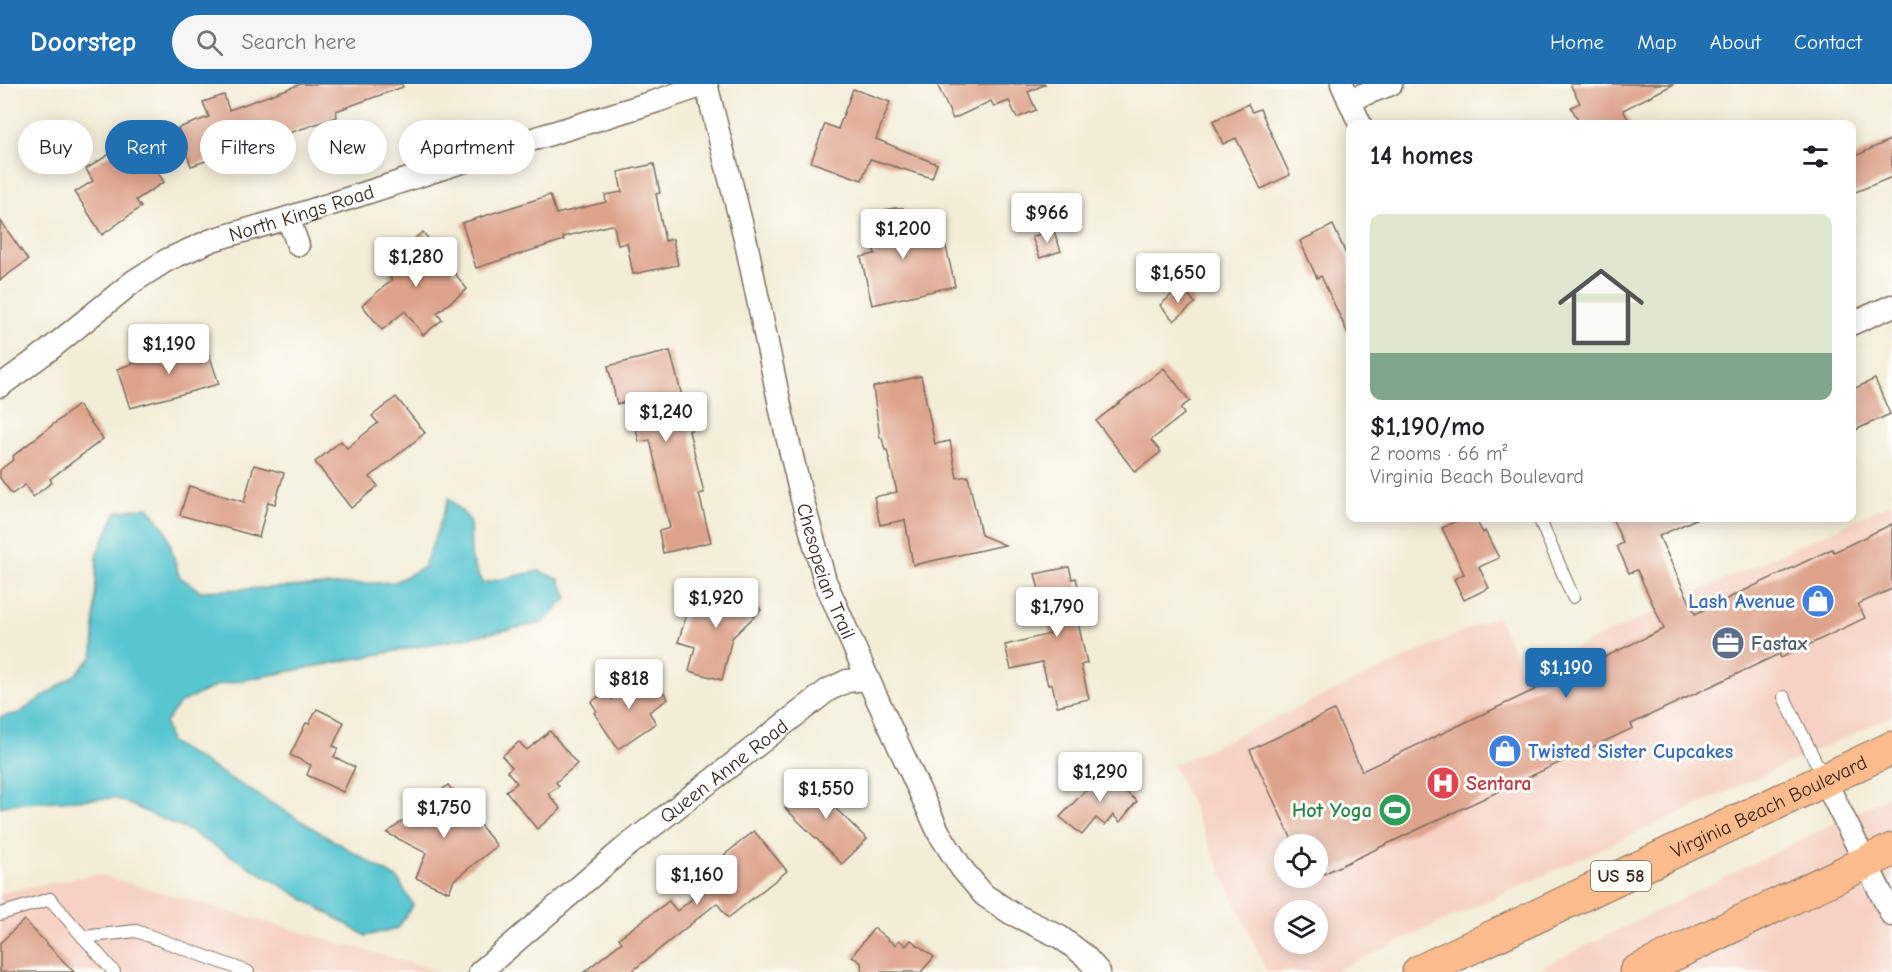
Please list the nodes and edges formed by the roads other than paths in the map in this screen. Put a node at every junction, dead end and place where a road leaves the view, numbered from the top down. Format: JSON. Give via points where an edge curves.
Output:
{"nodes":[{"id":1,"x":706,"y":84,"type":"edge"},
{"id":2,"x":1390,"y":84,"type":"edge"},
{"id":3,"x":1345,"y":92,"type":"edge"},
{"id":4,"x":1358,"y":120,"type":"edge"},
{"id":5,"x":288,"y":218,"type":"junction"},
{"id":6,"x":298,"y":245,"type":"dead end"},
{"id":7,"x":1892,"y":306,"type":"edge"},
{"id":8,"x":1856,"y":322,"type":"edge"},
{"id":9,"x":0,"y":386,"type":"edge"},
{"id":10,"x":1541,"y":522,"type":"edge"},
{"id":11,"x":1573,"y":597,"type":"dead end"},
{"id":12,"x":868,"y":679,"type":"junction"},
{"id":13,"x":1784,"y":697,"type":"dead end"},
{"id":14,"x":1892,"y":748,"type":"edge"},
{"id":15,"x":1824,"y":779,"type":"junction"},
{"id":16,"x":1879,"y":856,"type":"edge"},
{"id":17,"x":0,"y":914,"type":"edge"},
{"id":18,"x":1892,"y":915,"type":"edge"},
{"id":19,"x":83,"y":937,"type":"junction"},
{"id":20,"x":114,"y":972,"type":"edge"},
{"id":21,"x":248,"y":972,"type":"edge"},
{"id":22,"x":480,"y":972,"type":"edge"},
{"id":23,"x":1099,"y":972,"type":"edge"},
{"id":24,"x":1419,"y":972,"type":"edge"},
{"id":25,"x":1636,"y":972,"type":"edge"}],
"edges":[{"from":1,"to":5,"type":"street","name":"North Kings Road"},
{"from":1,"to":12,"type":"street","name":"Chesopeian Trail","via":[[747,242],[802,499],[825,581]]},
{"from":2,"to":3,"type":"street"},
{"from":3,"to":4,"type":"street"},
{"from":5,"to":6,"type":"street"},
{"from":5,"to":9,"type":"street","name":"North Kings Road","via":[[212,240],[167,260],[134,281]]},
{"from":7,"to":8,"type":"street"},
{"from":10,"to":11,"type":"lane"},
{"from":12,"to":22,"type":"street","name":"Queen Anne Road","via":[[847,681],[828,690],[622,850]]},
{"from":12,"to":23,"type":"street","name":"Chesopeian Trail","via":[[939,833],[962,869],[984,895],[1060,937]]},
{"from":13,"to":15,"type":"lane"},
{"from":14,"to":15,"type":"main road","name":"Virginia Beach Boulevard","number":"US 58"},
{"from":15,"to":16,"type":"street"},
{"from":15,"to":24,"type":"main road","name":"Virginia Beach Boulevard","number":"US 58"},
{"from":16,"to":18,"type":"street"},
{"from":16,"to":25,"type":"main road"},
{"from":17,"to":19,"type":"lane","via":[[50,899]]},
{"from":19,"to":20,"type":"lane"},
{"from":19,"to":21,"type":"lane","via":[[136,931]]}]}
